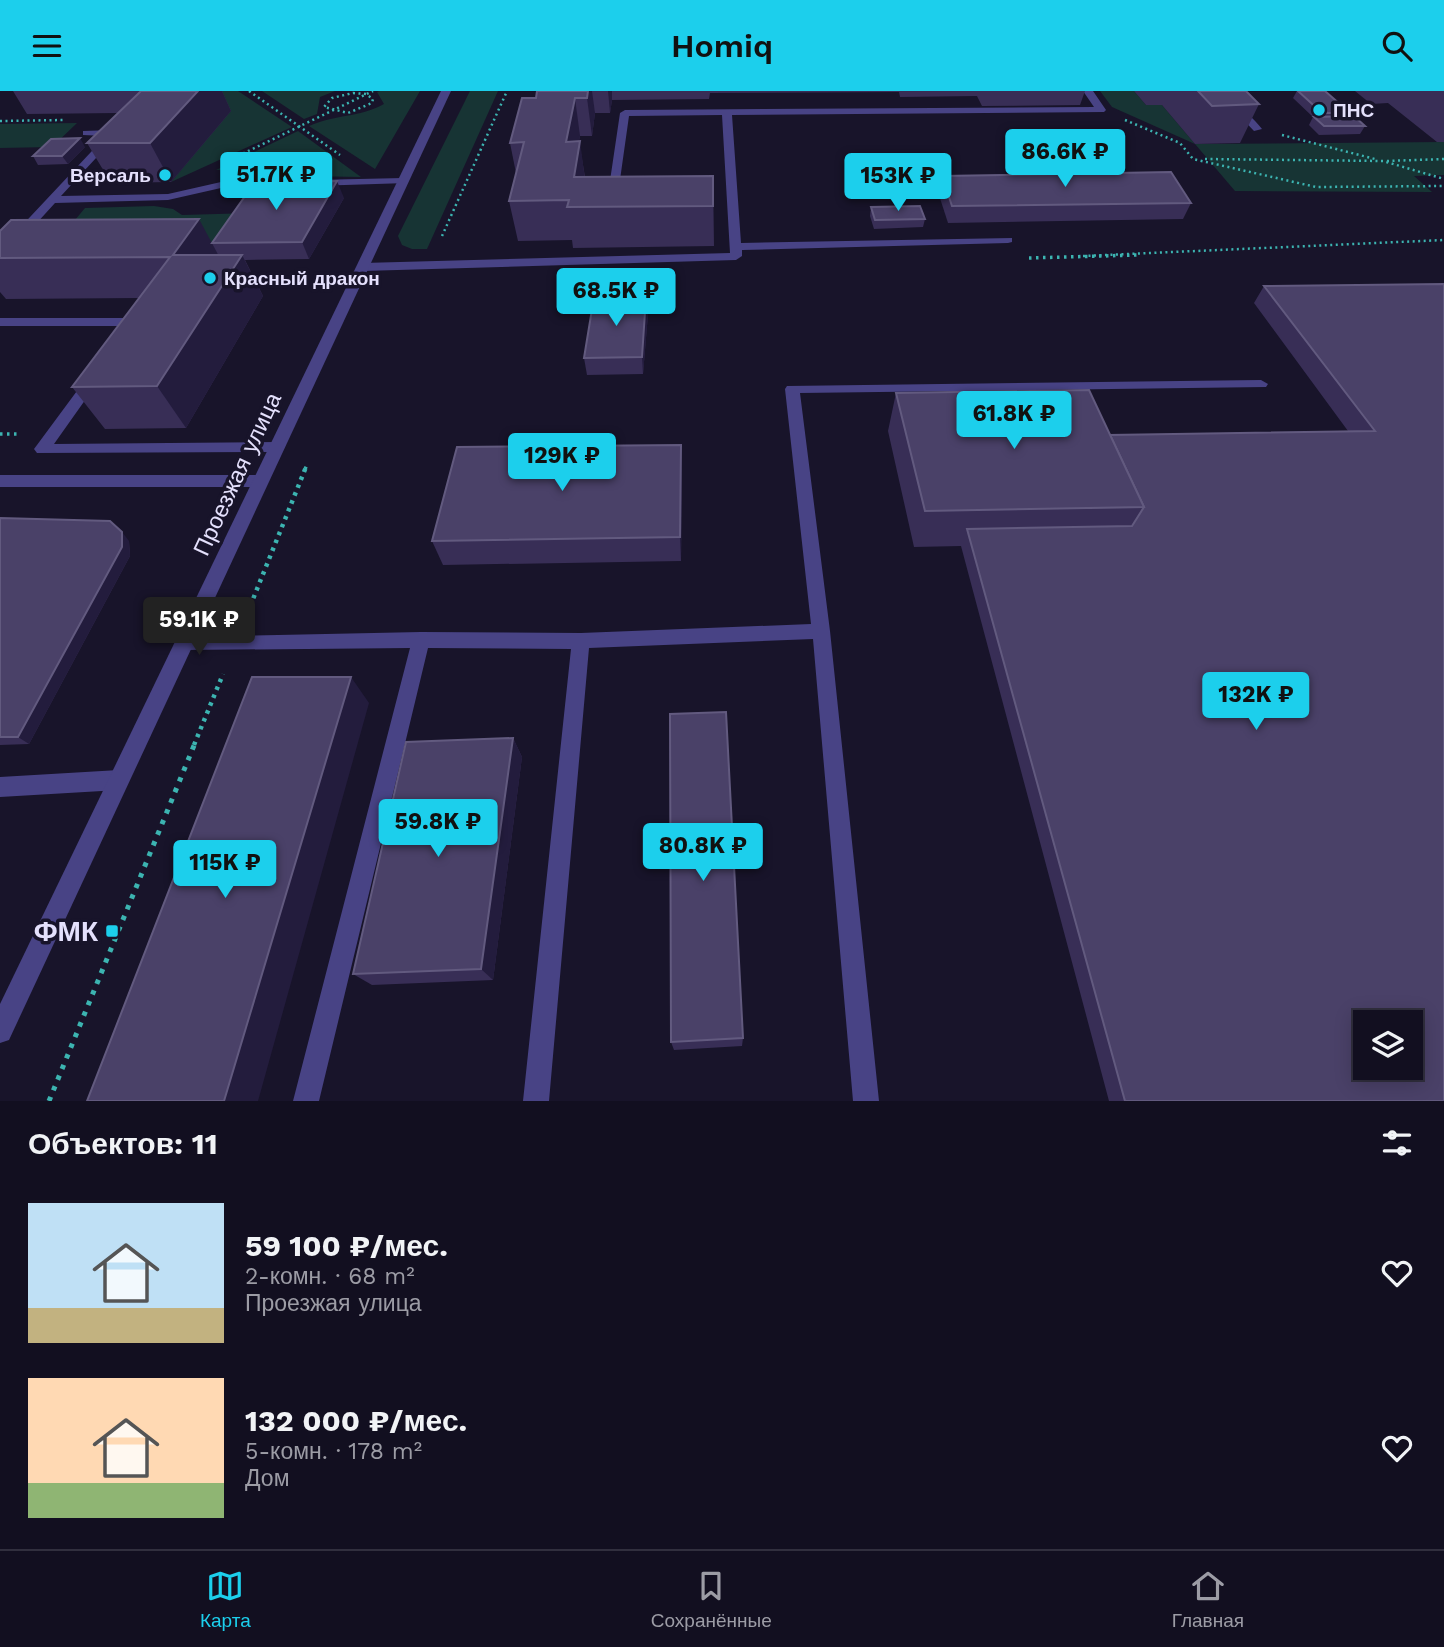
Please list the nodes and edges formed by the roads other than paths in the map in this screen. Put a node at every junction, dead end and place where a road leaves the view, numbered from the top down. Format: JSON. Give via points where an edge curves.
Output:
{"nodes":[{"id":1,"x":446,"y":91,"type":"edge"},
{"id":2,"x":1088,"y":91,"type":"edge"},
{"id":3,"x":1199,"y":91,"type":"edge"},
{"id":4,"x":727,"y":112,"type":"junction"},
{"id":5,"x":1257,"y":129,"type":"edge"},
{"id":6,"x":86,"y":133,"type":"dead end"},
{"id":7,"x":403,"y":181,"type":"junction"},
{"id":8,"x":286,"y":183,"type":"edge"},
{"id":9,"x":300,"y":183,"type":"edge"},
{"id":10,"x":52,"y":199,"type":"junction"},
{"id":11,"x":719,"y":204,"type":"dead end"},
{"id":12,"x":732,"y":204,"type":"junction"},
{"id":13,"x":625,"y":205,"type":"edge"},
{"id":14,"x":1008,"y":240,"type":"dead end"},
{"id":15,"x":735,"y":247,"type":"junction"},
{"id":16,"x":0,"y":256,"type":"edge"},
{"id":17,"x":363,"y":267,"type":"junction"},
{"id":18,"x":0,"y":322,"type":"edge"},
{"id":19,"x":120,"y":342,"type":"edge"},
{"id":20,"x":105,"y":363,"type":"edge"},
{"id":21,"x":1261,"y":384,"type":"dead end"},
{"id":22,"x":277,"y":447,"type":"junction"},
{"id":23,"x":0,"y":481,"type":"edge"},
{"id":24,"x":260,"y":481,"type":"junction"},
{"id":25,"x":821,"y":631,"type":"junction"},
{"id":26,"x":421,"y":640,"type":"junction"},
{"id":27,"x":581,"y":641,"type":"junction"},
{"id":28,"x":184,"y":642,"type":"junction"},
{"id":29,"x":119,"y":780,"type":"junction"},
{"id":30,"x":0,"y":787,"type":"edge"},
{"id":31,"x":0,"y":1031,"type":"edge"},
{"id":32,"x":306,"y":1101,"type":"edge"},
{"id":33,"x":536,"y":1101,"type":"edge"},
{"id":34,"x":866,"y":1101,"type":"edge"}],
"edges":[{"from":1,"to":7,"type":"street","name":"Проезжая улица"},
{"from":2,"to":4,"type":"street","via":[[1101,110]]},
{"from":3,"to":5,"type":"street","via":[[1236,107]]},
{"from":4,"to":12,"type":"street"},
{"from":4,"to":13,"type":"street","via":[[625,113],[611,206]]},
{"from":6,"to":10,"type":"street","via":[[114,132]]},
{"from":7,"to":9,"type":"street"},
{"from":7,"to":17,"type":"street","name":"Проезжая улица"},
{"from":8,"to":10,"type":"street","via":[[221,185],[168,197]]},
{"from":10,"to":16,"type":"street"},
{"from":11,"to":12,"type":"street"},
{"from":12,"to":15,"type":"street"},
{"from":14,"to":15,"type":"street"},
{"from":15,"to":17,"type":"street","via":[[736,256]]},
{"from":17,"to":22,"type":"street","name":"Проезжая улица"},
{"from":18,"to":19,"type":"street","via":[[135,322]]},
{"from":20,"to":22,"type":"street","via":[[42,449]]},
{"from":21,"to":25,"type":"street","via":[[792,389]]},
{"from":22,"to":24,"type":"street","name":"Проезжая улица"},
{"from":23,"to":24,"type":"street"},
{"from":24,"to":28,"type":"street","name":"Проезжая улица"},
{"from":25,"to":27,"type":"street"},
{"from":25,"to":34,"type":"street"},
{"from":26,"to":27,"type":"street"},
{"from":26,"to":28,"type":"street"},
{"from":26,"to":32,"type":"street"},
{"from":27,"to":33,"type":"street"},
{"from":28,"to":29,"type":"street","name":"Проезжая улица"},
{"from":29,"to":30,"type":"street"},
{"from":29,"to":31,"type":"street","name":"Проезжая улица"}]}
